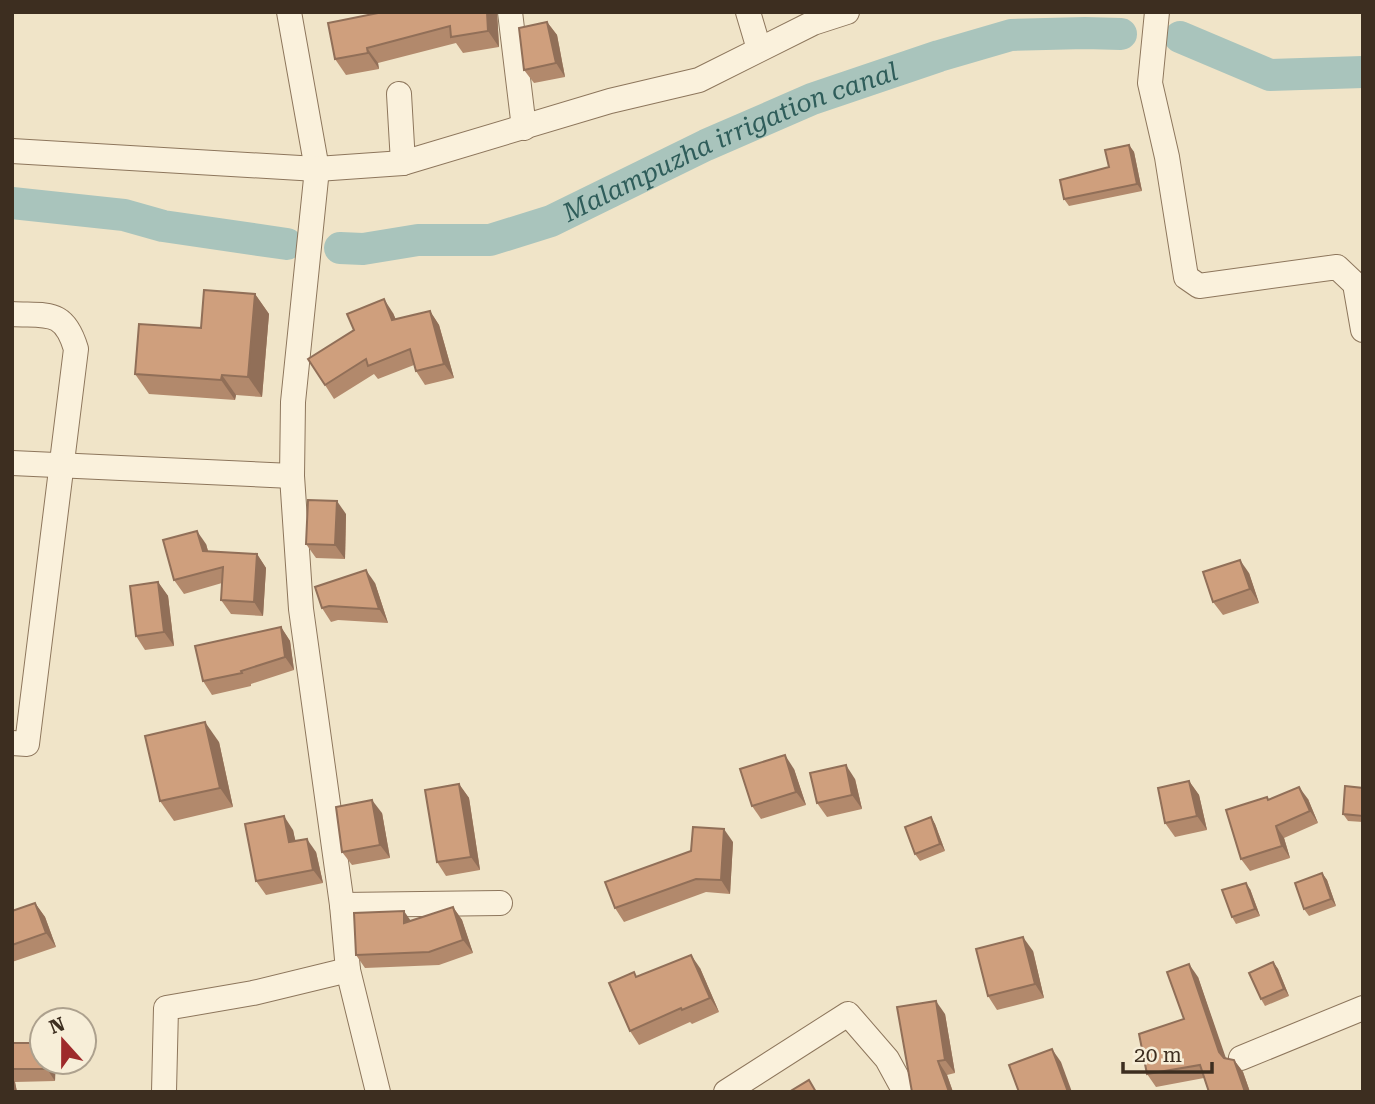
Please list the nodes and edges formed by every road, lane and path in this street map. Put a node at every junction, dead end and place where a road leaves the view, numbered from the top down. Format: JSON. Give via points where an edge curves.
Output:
{"nodes":[{"id":1,"x":289,"y":12,"type":"edge"},
{"id":2,"x":510,"y":12,"type":"edge"},
{"id":3,"x":748,"y":12,"type":"edge"},
{"id":4,"x":847,"y":12,"type":"edge"},
{"id":5,"x":1157,"y":12,"type":"edge"},
{"id":6,"x":759,"y":49,"type":"junction"},
{"id":7,"x":399,"y":94,"type":"dead end"},
{"id":8,"x":524,"y":128,"type":"junction"},
{"id":9,"x":12,"y":150,"type":"edge"},
{"id":10,"x":403,"y":163,"type":"junction"},
{"id":11,"x":317,"y":169,"type":"junction"},
{"id":12,"x":12,"y":314,"type":"edge"},
{"id":13,"x":1363,"y":330,"type":"edge"},
{"id":14,"x":12,"y":463,"type":"edge"},
{"id":15,"x":61,"y":467,"type":"junction"},
{"id":16,"x":292,"y":476,"type":"junction"},
{"id":17,"x":12,"y":743,"type":"edge"},
{"id":18,"x":500,"y":903,"type":"dead end"},
{"id":19,"x":342,"y":905,"type":"junction"},
{"id":20,"x":348,"y":970,"type":"junction"},
{"id":21,"x":1363,"y":1008,"type":"edge"},
{"id":22,"x":1241,"y":1058,"type":"dead end"},
{"id":23,"x":164,"y":1092,"type":"edge"},
{"id":24,"x":378,"y":1092,"type":"edge"},
{"id":25,"x":726,"y":1092,"type":"edge"},
{"id":26,"x":905,"y":1092,"type":"edge"}],
"edges":[{"from":1,"to":11,"type":"street"},
{"from":2,"to":8,"type":"street"},
{"from":3,"to":6,"type":"street"},
{"from":4,"to":6,"type":"street"},
{"from":5,"to":13,"type":"street","via":[[1150,83],[1186,277],[1199,286],[1337,267],[1355,284]]},
{"from":6,"to":8,"type":"street","via":[[699,80]]},
{"from":7,"to":10,"type":"street"},
{"from":8,"to":10,"type":"street"},
{"from":9,"to":11,"type":"street"},
{"from":10,"to":11,"type":"street"},
{"from":11,"to":16,"type":"street","via":[[293,402]]},
{"from":12,"to":15,"type":"street","via":[[55,316],[70,328],[76,349]]},
{"from":14,"to":15,"type":"street"},
{"from":15,"to":16,"type":"street"},
{"from":15,"to":17,"type":"street","via":[[27,744]]},
{"from":16,"to":19,"type":"street","via":[[301,608]]},
{"from":18,"to":19,"type":"street"},
{"from":19,"to":20,"type":"street"},
{"from":20,"to":23,"type":"street","via":[[303,983],[166,1008]]},
{"from":20,"to":24,"type":"street"},
{"from":21,"to":22,"type":"street"},
{"from":25,"to":26,"type":"street","via":[[848,1014],[887,1059]]}]}
